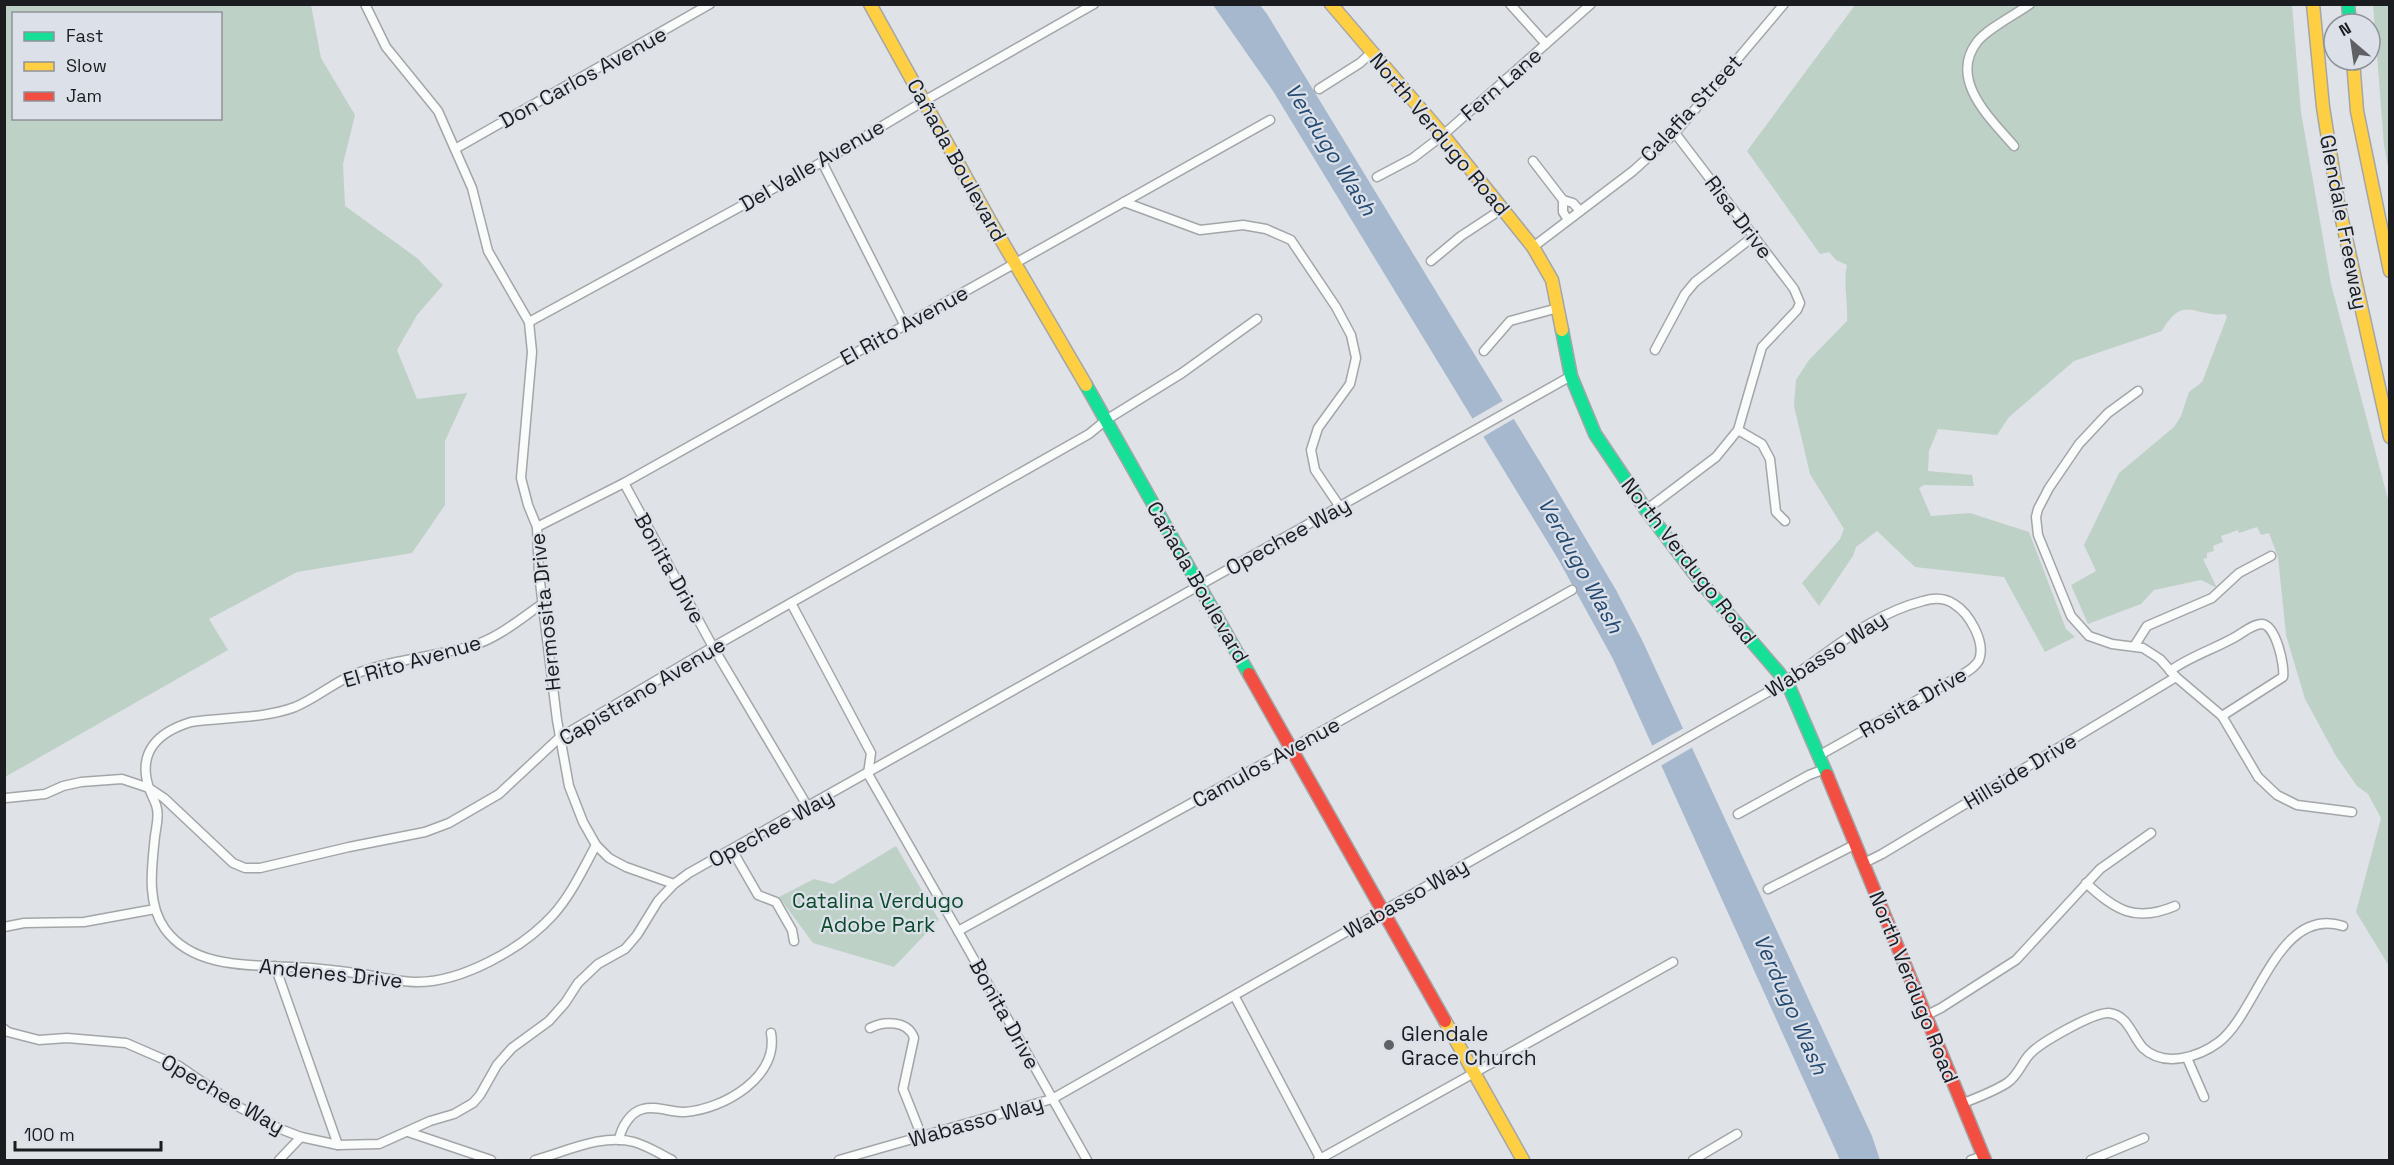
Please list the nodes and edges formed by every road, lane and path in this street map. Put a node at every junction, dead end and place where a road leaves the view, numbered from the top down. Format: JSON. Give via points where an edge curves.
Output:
{"nodes":[{"id":1,"x":365,"y":4,"type":"edge"},
{"id":2,"x":710,"y":4,"type":"edge"},
{"id":3,"x":870,"y":4,"type":"edge"},
{"id":4,"x":1094,"y":4,"type":"edge"},
{"id":5,"x":1331,"y":4,"type":"edge"},
{"id":6,"x":1510,"y":4,"type":"edge"},
{"id":7,"x":1591,"y":4,"type":"edge"},
{"id":8,"x":1784,"y":4,"type":"edge"},
{"id":9,"x":2030,"y":4,"type":"edge"},
{"id":10,"x":2313,"y":4,"type":"edge"},
{"id":11,"x":1545,"y":44,"type":"junction"},
{"id":12,"x":1372,"y":52,"type":"junction"},
{"id":13,"x":2354,"y":72,"type":"edge"},
{"id":14,"x":1319,"y":89,"type":"dead end"},
{"id":15,"x":924,"y":100,"type":"junction"},
{"id":16,"x":1270,"y":120,"type":"dead end"},
{"id":17,"x":1675,"y":133,"type":"junction"},
{"id":18,"x":1443,"y":135,"type":"junction"},
{"id":19,"x":2014,"y":146,"type":"dead end"},
{"id":20,"x":455,"y":148,"type":"junction"},
{"id":21,"x":1533,"y":161,"type":"dead end"},
{"id":22,"x":822,"y":162,"type":"junction"},
{"id":23,"x":1377,"y":177,"type":"dead end"},
{"id":24,"x":1563,"y":200,"type":"junction"},
{"id":25,"x":1124,"y":202,"type":"junction"},
{"id":26,"x":1502,"y":208,"type":"junction"},
{"id":27,"x":1580,"y":211,"type":"junction"},
{"id":28,"x":1568,"y":220,"type":"junction"},
{"id":29,"x":1754,"y":236,"type":"junction"},
{"id":30,"x":1533,"y":247,"type":"junction"},
{"id":31,"x":1431,"y":261,"type":"dead end"},
{"id":32,"x":1015,"y":262,"type":"junction"},
{"id":33,"x":2390,"y":271,"type":"edge"},
{"id":34,"x":1558,"y":308,"type":"junction"},
{"id":35,"x":1257,"y":319,"type":"dead end"},
{"id":36,"x":529,"y":322,"type":"junction"},
{"id":37,"x":904,"y":324,"type":"junction"},
{"id":38,"x":1655,"y":350,"type":"dead end"},
{"id":39,"x":1484,"y":351,"type":"dead end"},
{"id":40,"x":1571,"y":376,"type":"junction"},
{"id":41,"x":2138,"y":391,"type":"dead end"},
{"id":42,"x":1106,"y":420,"type":"junction"},
{"id":43,"x":1738,"y":430,"type":"junction"},
{"id":44,"x":2390,"y":437,"type":"edge"},
{"id":45,"x":624,"y":483,"type":"junction"},
{"id":46,"x":1340,"y":507,"type":"junction"},
{"id":47,"x":1646,"y":510,"type":"junction"},
{"id":48,"x":1785,"y":521,"type":"dead end"},
{"id":49,"x":537,"y":527,"type":"junction"},
{"id":50,"x":2271,"y":556,"type":"dead end"},
{"id":51,"x":1199,"y":586,"type":"junction"},
{"id":52,"x":1572,"y":590,"type":"dead end"},
{"id":53,"x":791,"y":603,"type":"junction"},
{"id":54,"x":1953,"y":603,"type":"joint"},
{"id":55,"x":542,"y":604,"type":"junction"},
{"id":56,"x":2135,"y":645,"type":"junction"},
{"id":57,"x":713,"y":647,"type":"junction"},
{"id":58,"x":2173,"y":674,"type":"junction"},
{"id":59,"x":1785,"y":682,"type":"junction"},
{"id":60,"x":2222,"y":716,"type":"junction"},
{"id":61,"x":559,"y":738,"type":"junction"},
{"id":62,"x":1292,"y":748,"type":"junction"},
{"id":63,"x":1820,"y":755,"type":"junction"},
{"id":64,"x":1825,"y":769,"type":"junction"},
{"id":65,"x":868,"y":774,"type":"junction"},
{"id":66,"x":149,"y":788,"type":"junction"},
{"id":67,"x":6,"y":798,"type":"dead end"},
{"id":68,"x":808,"y":807,"type":"junction"},
{"id":69,"x":2352,"y":812,"type":"dead end"},
{"id":70,"x":1738,"y":814,"type":"dead end"},
{"id":71,"x":2151,"y":833,"type":"dead end"},
{"id":72,"x":1856,"y":844,"type":"junction"},
{"id":73,"x":596,"y":845,"type":"junction"},
{"id":74,"x":732,"y":850,"type":"junction"},
{"id":75,"x":1864,"y":863,"type":"junction"},
{"id":76,"x":2086,"y":883,"type":"junction"},
{"id":77,"x":674,"y":884,"type":"junction"},
{"id":78,"x":1768,"y":889,"type":"dead end"},
{"id":79,"x":2175,"y":906,"type":"dead end"},
{"id":80,"x":155,"y":909,"type":"junction"},
{"id":81,"x":1383,"y":912,"type":"junction"},
{"id":82,"x":2343,"y":926,"type":"dead end"},
{"id":83,"x":4,"y":927,"type":"edge"},
{"id":84,"x":958,"y":930,"type":"junction"},
{"id":85,"x":794,"y":941,"type":"dead end"},
{"id":86,"x":1673,"y":962,"type":"dead end"},
{"id":87,"x":274,"y":966,"type":"junction"},
{"id":88,"x":1235,"y":997,"type":"junction"},
{"id":89,"x":1925,"y":1016,"type":"junction"},
{"id":90,"x":870,"y":1028,"type":"dead end"},
{"id":91,"x":4,"y":1029,"type":"edge"},
{"id":92,"x":771,"y":1033,"type":"dead end"},
{"id":93,"x":2187,"y":1058,"type":"junction"},
{"id":94,"x":1474,"y":1074,"type":"junction"},
{"id":95,"x":2204,"y":1096,"type":"dead end"},
{"id":96,"x":1052,"y":1099,"type":"junction"},
{"id":97,"x":1961,"y":1104,"type":"junction"},
{"id":98,"x":408,"y":1132,"type":"junction"},
{"id":99,"x":1737,"y":1134,"type":"dead end"},
{"id":100,"x":301,"y":1137,"type":"junction"},
{"id":101,"x":921,"y":1137,"type":"junction"},
{"id":102,"x":2144,"y":1138,"type":"dead end"},
{"id":103,"x":619,"y":1140,"type":"junction"},
{"id":104,"x":338,"y":1145,"type":"junction"},
{"id":105,"x":1712,"y":1150,"type":"junction"},
{"id":106,"x":1979,"y":1159,"type":"edge"},
{"id":107,"x":1320,"y":1160,"type":"edge"},
{"id":108,"x":279,"y":1161,"type":"edge"},
{"id":109,"x":491,"y":1161,"type":"edge"},
{"id":110,"x":535,"y":1161,"type":"edge"},
{"id":111,"x":672,"y":1161,"type":"edge"},
{"id":112,"x":839,"y":1161,"type":"edge"},
{"id":113,"x":1087,"y":1161,"type":"edge"},
{"id":114,"x":1523,"y":1161,"type":"edge"},
{"id":115,"x":1693,"y":1161,"type":"edge"},
{"id":116,"x":1717,"y":1161,"type":"edge"},
{"id":117,"x":2091,"y":1161,"type":"edge"}],
"edges":[{"from":1,"to":20,"type":"street","name":"Hermosita Drive","via":[[386,47],[438,111]]},
{"from":2,"to":20,"type":"street","name":"Don Carlos Avenue"},
{"from":3,"to":15,"type":"main road","name":"Cañada Boulevard"},
{"from":4,"to":15,"type":"street","name":"Del Valle Avenue"},
{"from":5,"to":12,"type":"main road","name":"North Verdugo Road"},
{"from":6,"to":11,"type":"street"},
{"from":7,"to":11,"type":"street","name":"Fern Lane"},
{"from":8,"to":17,"type":"street","name":"Calafia Street"},
{"from":9,"to":19,"type":"street","via":[[1977,42],[1969,60],[1968,76],[1979,106]]},
{"from":10,"to":44,"type":"main road","name":"Glendale Freeway","via":[[2332,169]]},
{"from":11,"to":18,"type":"street","name":"Fern Lane"},
{"from":12,"to":14,"type":"street"},
{"from":12,"to":18,"type":"main road","name":"North Verdugo Road"},
{"from":13,"to":33,"type":"main road","name":"Glendale Freeway","via":[[2357,111]]},
{"from":15,"to":22,"type":"street","name":"Del Valle Avenue"},
{"from":15,"to":32,"type":"main road","name":"Cañada Boulevard"},
{"from":16,"to":25,"type":"street","name":"El Rito Avenue"},
{"from":17,"to":27,"type":"street","name":"Calafia Street"},
{"from":17,"to":29,"type":"street","name":"Risa Drive"},
{"from":18,"to":23,"type":"street","name":"Fern Lane","via":[[1413,158]]},
{"from":18,"to":26,"type":"main road","name":"North Verdugo Road"},
{"from":20,"to":36,"type":"street","name":"Hermosita Drive","via":[[472,188],[488,251]]},
{"from":21,"to":24,"type":"street"},
{"from":22,"to":36,"type":"street","name":"Del Valle Avenue"},
{"from":22,"to":37,"type":"street"},
{"from":24,"to":27,"type":"street","via":[[1574,203]]},
{"from":24,"to":28,"type":"street"},
{"from":25,"to":32,"type":"street","name":"El Rito Avenue"},
{"from":25,"to":46,"type":"street","via":[[1200,230],[1243,225],[1266,229],[1291,240],[1336,307],[1351,335],[1356,358],[1350,384],[1318,428],[1311,450],[1315,470]]},
{"from":26,"to":30,"type":"main road","name":"North Verdugo Road"},
{"from":26,"to":31,"type":"street"},
{"from":27,"to":28,"type":"street","name":"Calafia Street"},
{"from":28,"to":30,"type":"street","name":"Calafia Street"},
{"from":29,"to":38,"type":"street","via":[[1695,282]]},
{"from":29,"to":43,"type":"street","name":"Risa Drive","via":[[1800,303],[1762,347]]},
{"from":30,"to":34,"type":"main road","name":"North Verdugo Road","via":[[1552,280]]},
{"from":32,"to":37,"type":"street","name":"El Rito Avenue"},
{"from":32,"to":42,"type":"main road","name":"Cañada Boulevard"},
{"from":34,"to":39,"type":"street","via":[[1510,321]]},
{"from":34,"to":40,"type":"main road","name":"North Verdugo Road"},
{"from":35,"to":42,"type":"street","name":"Capistrano Avenue","via":[[1182,374]]},
{"from":36,"to":49,"type":"street","name":"Hermosita Drive","via":[[532,352],[521,478]]},
{"from":37,"to":45,"type":"street","name":"El Rito Avenue"},
{"from":40,"to":46,"type":"street","name":"Opechee Way"},
{"from":40,"to":47,"type":"main road","name":"North Verdugo Road","via":[[1595,434]]},
{"from":41,"to":56,"type":"street","via":[[2108,413],[2073,451],[2036,517],[2038,535],[2074,622],[2097,641]]},
{"from":42,"to":51,"type":"main road","name":"Cañada Boulevard"},
{"from":42,"to":53,"type":"street","name":"Capistrano Avenue","via":[[1089,434]]},
{"from":43,"to":47,"type":"street","via":[[1716,457]]},
{"from":43,"to":48,"type":"street","via":[[1762,444],[1770,459],[1776,512]]},
{"from":45,"to":49,"type":"street","name":"El Rito Avenue"},
{"from":45,"to":57,"type":"street","name":"Bonita Drive"},
{"from":46,"to":51,"type":"street","name":"Opechee Way"},
{"from":47,"to":59,"type":"main road","name":"North Verdugo Road"},
{"from":49,"to":55,"type":"street","name":"Hermosita Drive"},
{"from":50,"to":56,"type":"street","via":[[2239,573],[2212,598],[2146,626]]},
{"from":51,"to":62,"type":"main road","name":"Cañada Boulevard"},
{"from":51,"to":65,"type":"street","name":"Opechee Way"},
{"from":52,"to":62,"type":"street","name":"Camulos Avenue"},
{"from":53,"to":57,"type":"street","name":"Capistrano Avenue"},
{"from":53,"to":65,"type":"street","via":[[871,753]]},
{"from":54,"to":59,"type":"street","name":"Wabasso Way","via":[[1939,598],[1897,608],[1854,632]]},
{"from":54,"to":63,"type":"street","name":"Rosita Drive","via":[[1979,641],[1978,663]]},
{"from":55,"to":61,"type":"street","name":"Hermosita Drive"},
{"from":55,"to":66,"type":"street","name":"El Rito Avenue","via":[[473,646],[408,658],[355,674],[313,699],[283,711],[177,727],[159,738],[148,752],[145,767]]},
{"from":56,"to":58,"type":"street","via":[[2149,651]]},
{"from":57,"to":61,"type":"street","name":"Capistrano Avenue"},
{"from":57,"to":68,"type":"street","name":"Bonita Drive"},
{"from":58,"to":60,"type":"street"},
{"from":58,"to":60,"type":"street","name":"Hillside Drive","via":[[2179,664],[2257,624],[2272,630],[2284,667],[2283,677]]},
{"from":58,"to":75,"type":"street","name":"Hillside Drive"},
{"from":59,"to":63,"type":"main road","name":"North Verdugo Road"},
{"from":59,"to":81,"type":"street","name":"Wabasso Way"},
{"from":60,"to":69,"type":"street","via":[[2258,777],[2277,795],[2297,805]]},
{"from":61,"to":66,"type":"street","name":"Capistrano Avenue","via":[[499,794],[449,823],[425,832],[260,868],[233,863]]},
{"from":61,"to":73,"type":"street","name":"Hermosita Drive","via":[[569,786]]},
{"from":62,"to":81,"type":"main road","name":"Cañada Boulevard"},
{"from":62,"to":84,"type":"street","name":"Camulos Avenue"},
{"from":63,"to":64,"type":"main road","name":"North Verdugo Road"},
{"from":64,"to":70,"type":"street"},
{"from":64,"to":72,"type":"main road","name":"North Verdugo Road"},
{"from":65,"to":68,"type":"street","name":"Opechee Way"},
{"from":65,"to":84,"type":"street","name":"Bonita Drive"},
{"from":66,"to":67,"type":"street","name":"Capistrano Avenue","via":[[123,779],[100,779],[45,794]]},
{"from":66,"to":80,"type":"street","name":"Andenes Drive","via":[[158,815],[152,887]]},
{"from":68,"to":74,"type":"street","name":"Opechee Way"},
{"from":71,"to":76,"type":"street"},
{"from":72,"to":75,"type":"main road","name":"North Verdugo Road"},
{"from":72,"to":78,"type":"street"},
{"from":73,"to":77,"type":"street","name":"Hermosita Drive","via":[[626,867]]},
{"from":73,"to":87,"type":"street","name":"Andenes Drive","via":[[570,893],[552,916],[495,959],[472,969],[418,982]]},
{"from":74,"to":77,"type":"street","name":"Opechee Way"},
{"from":74,"to":85,"type":"street","via":[[758,895],[776,902]]},
{"from":75,"to":89,"type":"main road","name":"North Verdugo Road"},
{"from":76,"to":79,"type":"street","via":[[2109,904],[2136,913],[2159,913]]},
{"from":76,"to":89,"type":"street","via":[[2016,960]]},
{"from":77,"to":98,"type":"street","name":"Opechee Way","via":[[625,949],[598,964],[549,1021],[512,1048],[472,1103]]},
{"from":80,"to":83,"type":"street","via":[[84,922]]},
{"from":80,"to":87,"type":"street","name":"Andenes Drive","via":[[165,929],[197,956]]},
{"from":81,"to":88,"type":"street","name":"Wabasso Way"},
{"from":81,"to":94,"type":"main road","name":"Cañada Boulevard"},
{"from":82,"to":93,"type":"street","via":[[2315,923],[2299,933],[2266,972],[2236,1025],[2221,1041]]},
{"from":84,"to":96,"type":"street","name":"Bonita Drive"},
{"from":86,"to":94,"type":"street"},
{"from":87,"to":104,"type":"street"},
{"from":88,"to":96,"type":"street","name":"Wabasso Way"},
{"from":88,"to":107,"type":"street"},
{"from":89,"to":97,"type":"main road","name":"North Verdugo Road"},
{"from":90,"to":101,"type":"street","via":[[881,1022],[902,1025],[911,1031],[914,1038],[903,1089]]},
{"from":91,"to":100,"type":"street","name":"Opechee Way","via":[[39,1040],[126,1043],[179,1066],[239,1107]]},
{"from":92,"to":103,"type":"street","via":[[771,1055],[756,1080],[723,1101],[698,1110],[640,1110],[621,1127]]},
{"from":93,"to":95,"type":"street"},
{"from":93,"to":97,"type":"street","via":[[2167,1059],[2154,1054],[2139,1043],[2124,1019],[2110,1013],[2099,1014],[2032,1052],[2008,1083]]},
{"from":94,"to":107,"type":"street"},
{"from":94,"to":114,"type":"main road","name":"Cañada Boulevard"},
{"from":96,"to":101,"type":"street","name":"Wabasso Way"},
{"from":96,"to":113,"type":"street","name":"Bonita Drive"},
{"from":97,"to":106,"type":"main road","name":"North Verdugo Road"},
{"from":98,"to":104,"type":"street","name":"Opechee Way","via":[[379,1144]]},
{"from":98,"to":109,"type":"street"},
{"from":99,"to":105,"type":"street"},
{"from":100,"to":104,"type":"street","name":"Opechee Way"},
{"from":100,"to":108,"type":"street"},
{"from":101,"to":112,"type":"street","name":"Wabasso Way"},
{"from":102,"to":117,"type":"street"},
{"from":103,"to":110,"type":"street","via":[[593,1143]]},
{"from":103,"to":111,"type":"street","via":[[649,1148]]},
{"from":105,"to":115,"type":"street"},
{"from":105,"to":116,"type":"street"}]}
